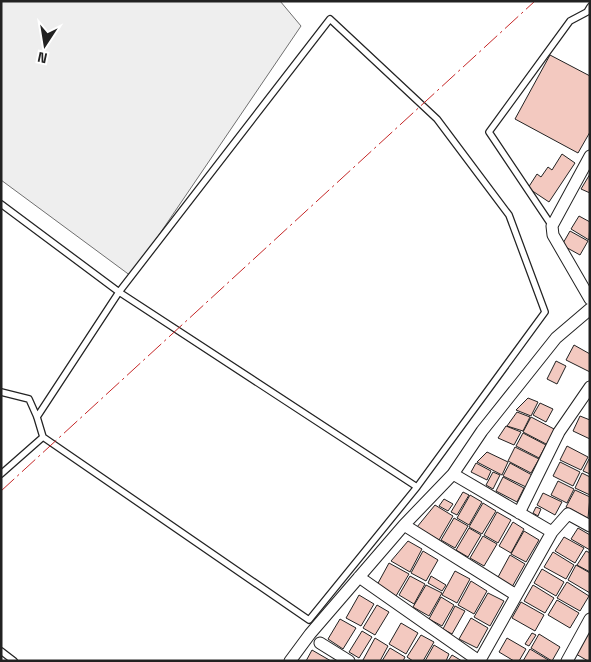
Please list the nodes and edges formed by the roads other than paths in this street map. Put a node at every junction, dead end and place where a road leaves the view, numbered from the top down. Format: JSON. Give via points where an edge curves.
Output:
{"nodes":[{"id":1,"x":590,"y":7,"type":"edge"},
{"id":2,"x":590,"y":156,"type":"edge"},
{"id":3,"x":1,"y":204,"type":"edge"},
{"id":4,"x":552,"y":226,"type":"junction"},
{"id":5,"x":119,"y":292,"type":"junction"},
{"id":6,"x":590,"y":299,"type":"edge"},
{"id":7,"x":590,"y":309,"type":"edge"},
{"id":8,"x":590,"y":387,"type":"edge"},
{"id":9,"x":1,"y":392,"type":"edge"},
{"id":10,"x":37,"y":417,"type":"junction"},
{"id":11,"x":43,"y":437,"type":"junction"},
{"id":12,"x":1,"y":474,"type":"edge"},
{"id":13,"x":453,"y":474,"type":"junction"},
{"id":14,"x":417,"y":487,"type":"junction"},
{"id":15,"x":519,"y":513,"type":"junction"},
{"id":16,"x":404,"y":525,"type":"junction"},
{"id":17,"x":590,"y":526,"type":"edge"},
{"id":18,"x":552,"y":532,"type":"junction"},
{"id":19,"x":359,"y":577,"type":"junction"},
{"id":20,"x":516,"y":595,"type":"junction"},
{"id":21,"x":590,"y":619,"type":"edge"},
{"id":22,"x":320,"y":643,"type":"dead end"},
{"id":23,"x":1,"y":652,"type":"edge"},
{"id":24,"x":572,"y":659,"type":"edge"},
{"id":25,"x":480,"y":660,"type":"edge"},
{"id":26,"x":14,"y":661,"type":"edge"},
{"id":27,"x":290,"y":661,"type":"edge"},
{"id":28,"x":349,"y":661,"type":"edge"}],
"edges":[{"from":1,"to":4,"type":"lane","via":[[570,21],[489,132]]},
{"from":2,"to":4,"type":"street"},
{"from":3,"to":5,"type":"lane"},
{"from":4,"to":6,"type":"street","via":[[553,235]]},
{"from":5,"to":10,"type":"lane"},
{"from":5,"to":14,"type":"lane"},
{"from":5,"to":14,"type":"lane","via":[[330,19],[437,119],[509,214],[545,312]]},
{"from":7,"to":13,"type":"street","via":[[556,338],[482,431]]},
{"from":8,"to":15,"type":"street","via":[[559,432]]},
{"from":9,"to":10,"type":"lane","via":[[29,399]]},
{"from":10,"to":11,"type":"lane"},
{"from":11,"to":12,"type":"lane"},
{"from":11,"to":14,"type":"lane","via":[[309,620]]},
{"from":13,"to":15,"type":"street"},
{"from":13,"to":16,"type":"street"},
{"from":15,"to":18,"type":"street"},
{"from":16,"to":19,"type":"street"},
{"from":16,"to":20,"type":"street"},
{"from":17,"to":18,"type":"street","via":[[568,514]]},
{"from":18,"to":20,"type":"street"},
{"from":19,"to":25,"type":"street"},
{"from":19,"to":27,"type":"street"},
{"from":20,"to":25,"type":"street"},
{"from":21,"to":24,"type":"street"},
{"from":22,"to":28,"type":"street"},
{"from":23,"to":26,"type":"lane"}]}
